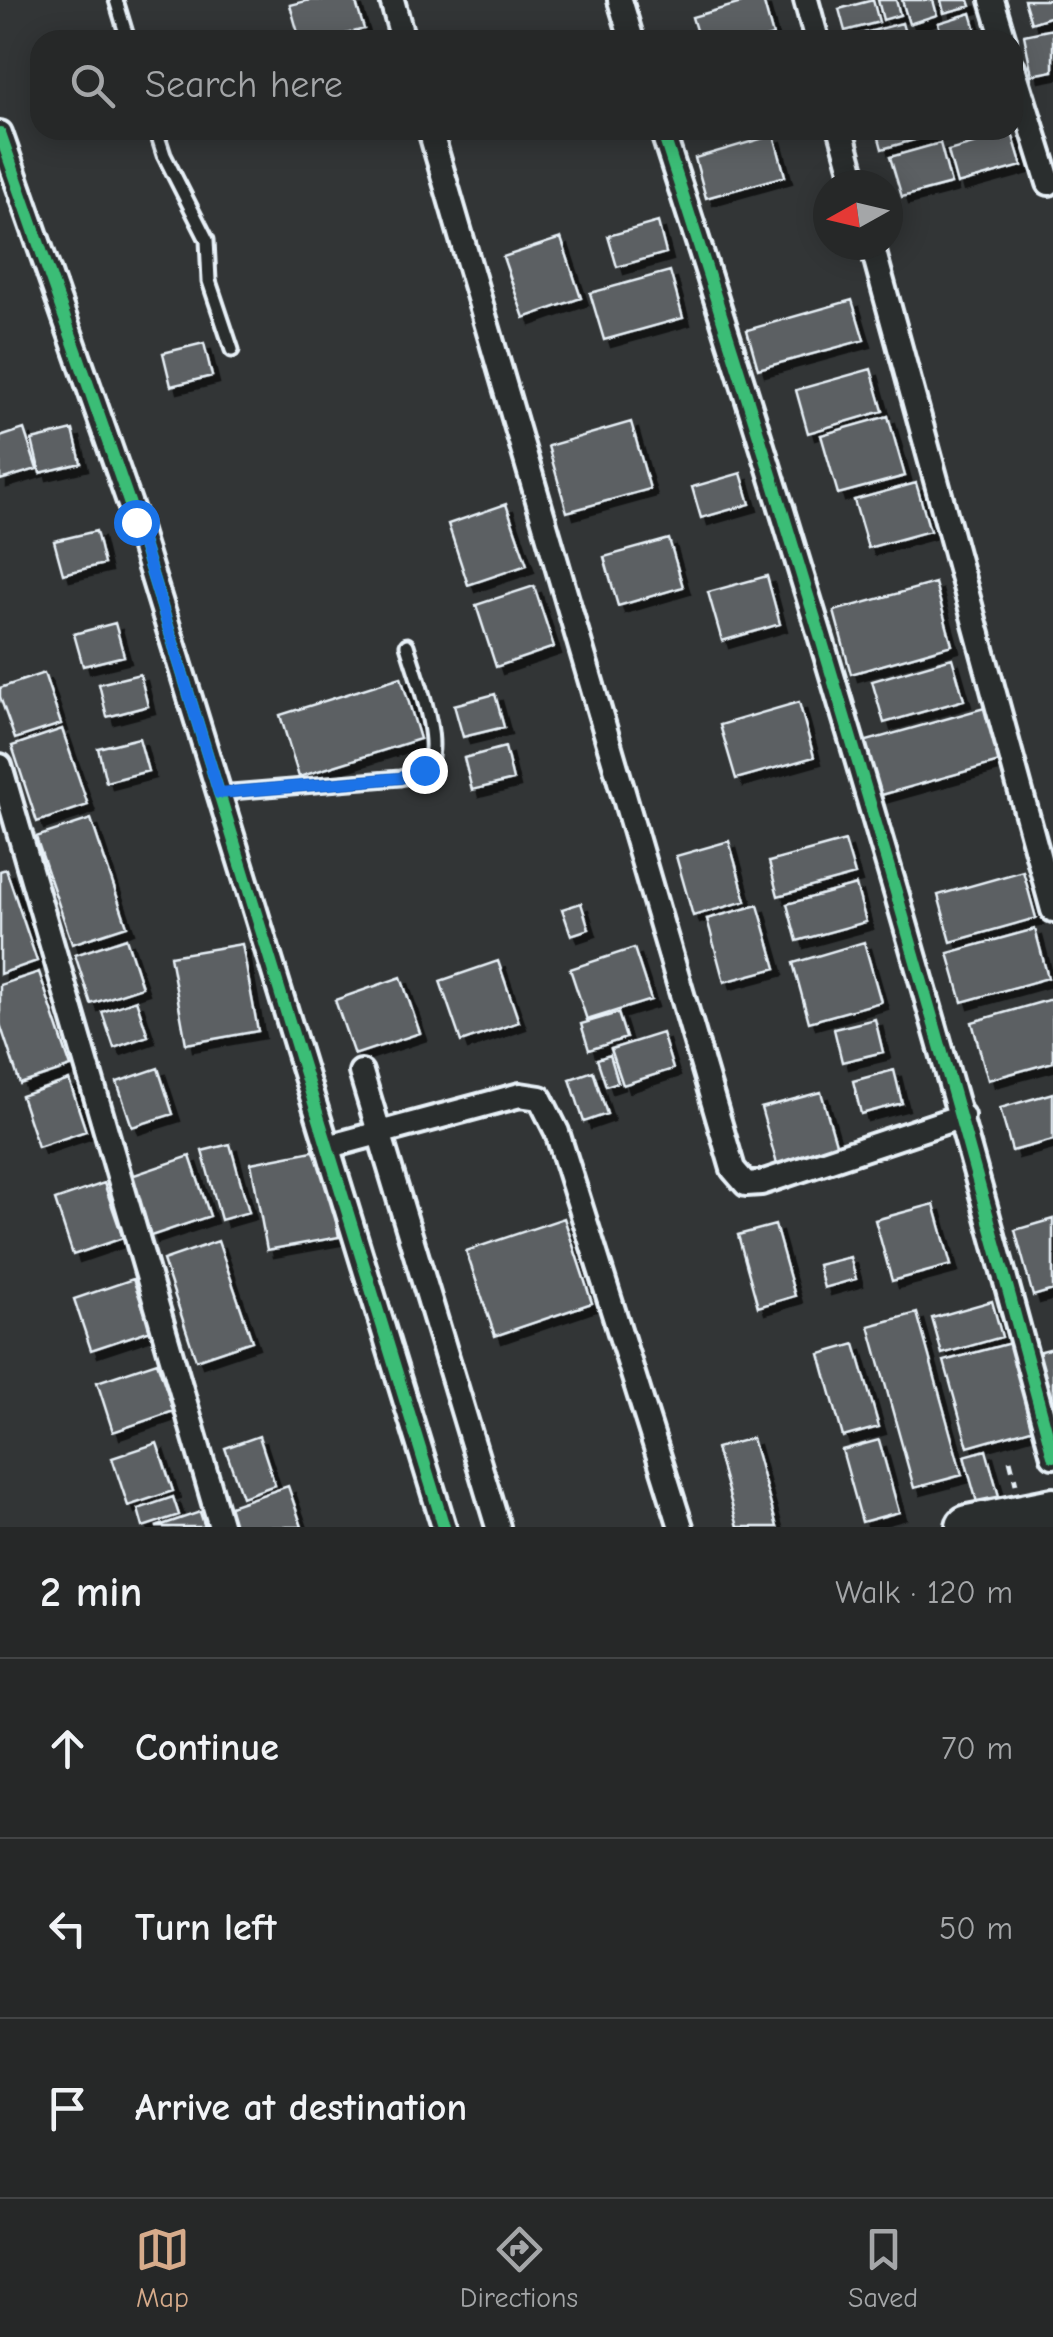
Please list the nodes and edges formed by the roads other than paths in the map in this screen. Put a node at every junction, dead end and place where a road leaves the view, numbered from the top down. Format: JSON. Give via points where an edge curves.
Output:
{"nodes":[{"id":1,"x":116,"y":0,"type":"edge"},
{"id":2,"x":392,"y":0,"type":"edge"},
{"id":3,"x":620,"y":0,"type":"edge"},
{"id":4,"x":806,"y":0,"type":"edge"},
{"id":5,"x":992,"y":0,"type":"edge"},
{"id":6,"x":125,"y":30,"type":"edge"},
{"id":7,"x":401,"y":30,"type":"edge"},
{"id":8,"x":629,"y":30,"type":"edge"},
{"id":9,"x":814,"y":30,"type":"edge"},
{"id":10,"x":1001,"y":30,"type":"edge"},
{"id":11,"x":1023,"y":99,"type":"edge"},
{"id":12,"x":0,"y":132,"type":"edge"},
{"id":13,"x":159,"y":140,"type":"edge"},
{"id":14,"x":433,"y":140,"type":"edge"},
{"id":15,"x":665,"y":140,"type":"edge"},
{"id":16,"x":844,"y":140,"type":"edge"},
{"id":17,"x":852,"y":170,"type":"edge"},
{"id":18,"x":1049,"y":183,"type":"dead end"},
{"id":19,"x":876,"y":260,"type":"edge"},
{"id":20,"x":232,"y":350,"type":"dead end"},
{"id":21,"x":407,"y":645,"type":"dead end"},
{"id":22,"x":0,"y":766,"type":"edge"},
{"id":23,"x":219,"y":793,"type":"junction"},
{"id":24,"x":1053,"y":910,"type":"edge"},
{"id":25,"x":360,"y":1072,"type":"dead end"},
{"id":26,"x":962,"y":1116,"type":"junction"},
{"id":27,"x":378,"y":1132,"type":"junction"},
{"id":28,"x":327,"y":1147,"type":"junction"},
{"id":29,"x":1053,"y":1456,"type":"edge"},
{"id":30,"x":1053,"y":1510,"type":"edge"},
{"id":31,"x":221,"y":1527,"type":"edge"},
{"id":32,"x":444,"y":1527,"type":"edge"},
{"id":33,"x":498,"y":1527,"type":"edge"},
{"id":34,"x":681,"y":1527,"type":"edge"},
{"id":35,"x":968,"y":1527,"type":"edge"}],
"edges":[{"from":1,"to":6,"type":"lane"},
{"from":2,"to":7,"type":"street"},
{"from":3,"to":8,"type":"street"},
{"from":4,"to":9,"type":"street"},
{"from":5,"to":10,"type":"street"},
{"from":11,"to":18,"type":"street"},
{"from":12,"to":23,"type":"street","via":[[136,522]]},
{"from":13,"to":20,"type":"lane","via":[[207,240],[209,281]]},
{"from":14,"to":26,"type":"street","via":[[733,1169],[746,1184],[761,1184]]},
{"from":15,"to":26,"type":"street"},
{"from":16,"to":17,"type":"street"},
{"from":19,"to":24,"type":"street"},
{"from":21,"to":23,"type":"lane","via":[[433,734],[433,757],[424,770],[383,780]]},
{"from":22,"to":31,"type":"street"},
{"from":23,"to":28,"type":"street"},
{"from":25,"to":27,"type":"street"},
{"from":26,"to":29,"type":"street"},
{"from":27,"to":28,"type":"street"},
{"from":27,"to":33,"type":"street"},
{"from":27,"to":34,"type":"street","via":[[520,1095],[540,1098],[557,1132]]},
{"from":28,"to":32,"type":"street"},
{"from":30,"to":35,"type":"highway"}]}
